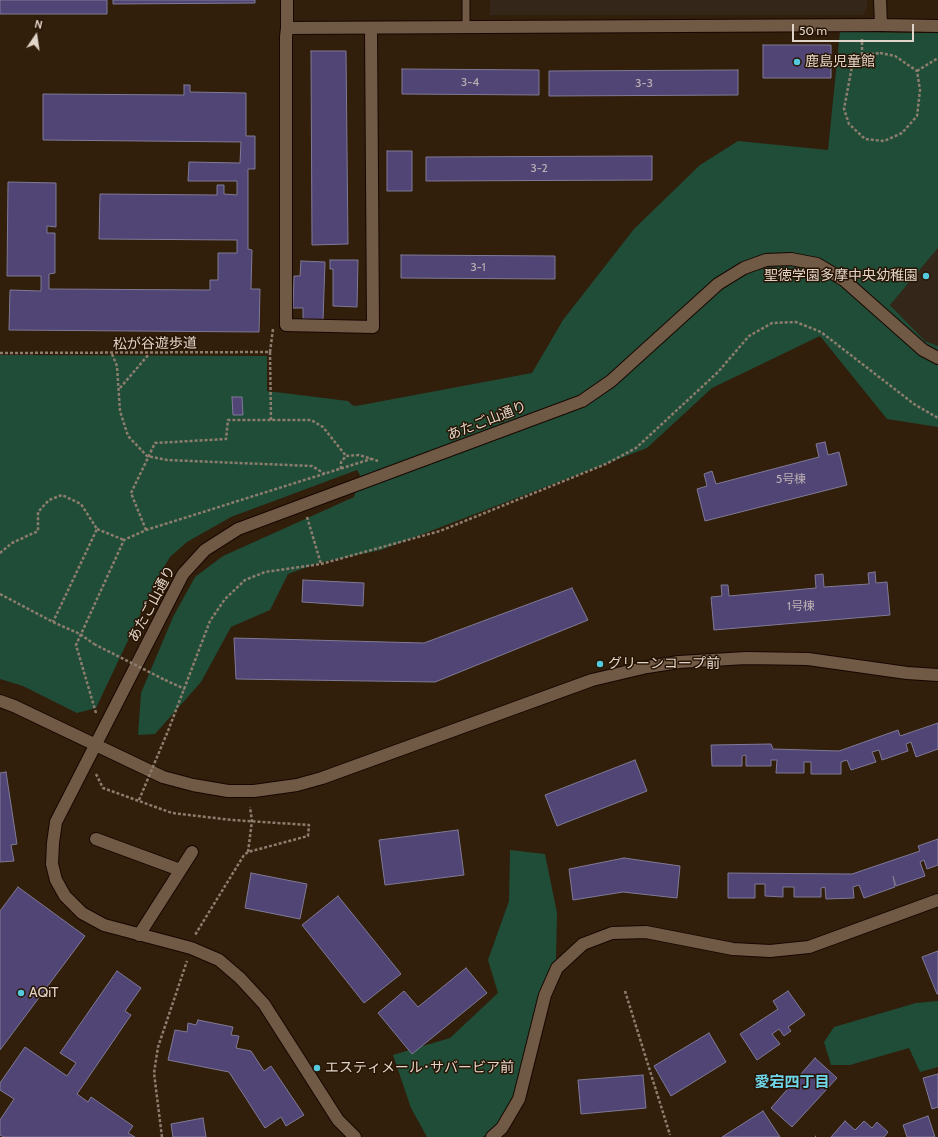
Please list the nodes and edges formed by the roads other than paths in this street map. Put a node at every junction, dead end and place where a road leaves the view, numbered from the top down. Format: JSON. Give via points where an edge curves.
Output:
{"nodes":[{"id":1,"x":287,"y":0,"type":"edge"},
{"id":2,"x":466,"y":0,"type":"edge"},
{"id":3,"x":880,"y":0,"type":"edge"},
{"id":4,"x":880,"y":25,"type":"junction"},
{"id":5,"x":938,"y":26,"type":"edge"},
{"id":6,"x":466,"y":27,"type":"junction"},
{"id":7,"x":287,"y":28,"type":"junction"},
{"id":8,"x":371,"y":28,"type":"junction"},
{"id":9,"x":938,"y":358,"type":"edge"},
{"id":10,"x":938,"y":675,"type":"edge"},
{"id":11,"x":0,"y":701,"type":"edge"},
{"id":12,"x":95,"y":745,"type":"junction"},
{"id":13,"x":96,"y":839,"type":"dead end"},
{"id":14,"x":192,"y":852,"type":"dead end"},
{"id":15,"x":180,"y":870,"type":"junction"},
{"id":16,"x":938,"y":900,"type":"edge"},
{"id":17,"x":139,"y":935,"type":"junction"},
{"id":18,"x":355,"y":1137,"type":"edge"},
{"id":19,"x":492,"y":1137,"type":"edge"}],
"edges":[{"from":1,"to":7,"type":"street"},
{"from":2,"to":6,"type":"lane"},
{"from":3,"to":4,"type":"street"},
{"from":4,"to":5,"type":"street"},
{"from":4,"to":6,"type":"street"},
{"from":6,"to":8,"type":"street"},
{"from":7,"to":8,"type":"street"},
{"from":7,"to":8,"type":"street","via":[[286,326],[372,327]]},
{"from":9,"to":12,"type":"street","name":"あたご山通り","via":[[923,350],[844,280],[817,264],[792,259],[766,260],[744,268],[718,284],[611,381],[582,401],[238,529],[205,550],[183,574]]},
{"from":10,"to":12,"type":"street","via":[[808,659],[746,658],[679,662],[646,667],[592,680],[322,778],[275,789],[228,791],[193,785],[163,777]]},
{"from":11,"to":12,"type":"street"},
{"from":12,"to":17,"type":"street","name":"あたご山通り","via":[[56,822],[52,864],[56,880],[65,896],[82,913],[104,925]]},
{"from":13,"to":15,"type":"street"},
{"from":14,"to":15,"type":"street"},
{"from":15,"to":17,"type":"street"},
{"from":16,"to":19,"type":"street","via":[[808,947],[770,951],[734,949],[646,932],[612,933],[583,944],[557,968],[545,995],[519,1099],[502,1128]]},
{"from":17,"to":18,"type":"street","name":"あたご山通り","via":[[172,942],[212,957],[240,978],[264,1004],[338,1120]]}]}
